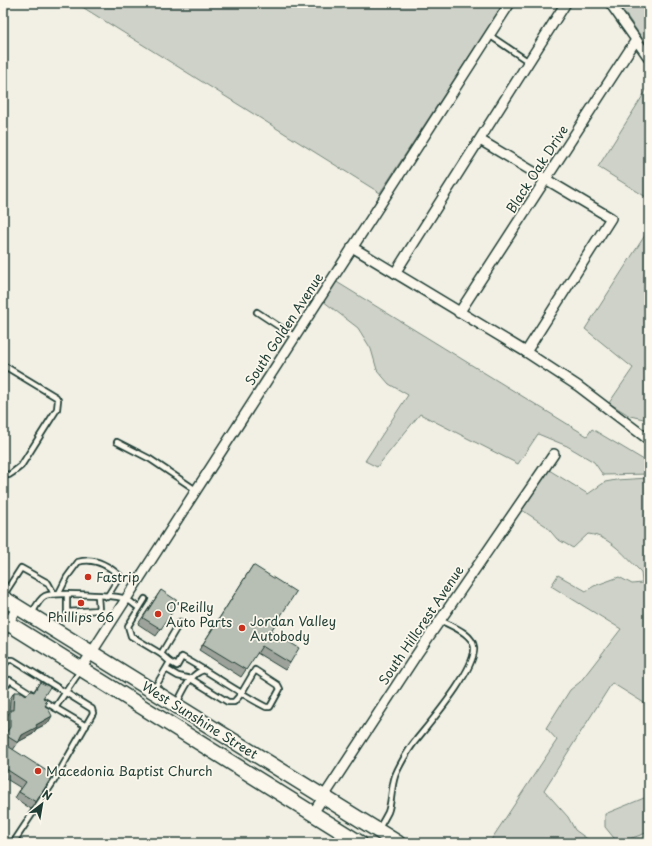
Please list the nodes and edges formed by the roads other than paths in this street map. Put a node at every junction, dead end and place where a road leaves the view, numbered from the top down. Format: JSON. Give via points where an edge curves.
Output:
{"nodes":[{"id":1,"x":510,"y":3,"type":"edge"},
{"id":2,"x":566,"y":3,"type":"edge"},
{"id":3,"x":610,"y":3,"type":"edge"},
{"id":4,"x":489,"y":35,"type":"junction"},
{"id":5,"x":636,"y":40,"type":"junction"},
{"id":6,"x":649,"y":58,"type":"edge"},
{"id":7,"x":529,"y":62,"type":"junction"},
{"id":8,"x":480,"y":140,"type":"junction"},
{"id":9,"x":545,"y":180,"type":"junction"},
{"id":10,"x":352,"y":247,"type":"junction"},
{"id":11,"x":395,"y":273,"type":"junction"},
{"id":12,"x":257,"y":312,"type":"dead end"},
{"id":13,"x":460,"y":313,"type":"junction"},
{"id":14,"x":294,"y":337,"type":"junction"},
{"id":15,"x":526,"y":352,"type":"junction"},
{"id":16,"x":3,"y":365,"type":"edge"},
{"id":17,"x":649,"y":440,"type":"edge"},
{"id":18,"x":117,"y":442,"type":"dead end"},
{"id":19,"x":554,"y":454,"type":"dead end"},
{"id":20,"x":3,"y":474,"type":"edge"},
{"id":21,"x":196,"y":490,"type":"junction"},
{"id":22,"x":56,"y":594,"type":"junction"},
{"id":23,"x":67,"y":594,"type":"junction"},
{"id":24,"x":98,"y":596,"type":"junction"},
{"id":25,"x":3,"y":597,"type":"edge"},
{"id":26,"x":107,"y":597,"type":"junction"},
{"id":27,"x":126,"y":599,"type":"junction"},
{"id":28,"x":145,"y":599,"type":"dead end"},
{"id":29,"x":18,"y":607,"type":"junction"},
{"id":30,"x":139,"y":608,"type":"junction"},
{"id":31,"x":31,"y":615,"type":"junction"},
{"id":32,"x":440,"y":620,"type":"junction"},
{"id":33,"x":180,"y":622,"type":"dead end"},
{"id":34,"x":5,"y":625,"type":"edge"},
{"id":35,"x":92,"y":653,"type":"junction"},
{"id":36,"x":161,"y":654,"type":"junction"},
{"id":37,"x":170,"y":662,"type":"junction"},
{"id":38,"x":3,"y":667,"type":"edge"},
{"id":39,"x":81,"y":669,"type":"junction"},
{"id":40,"x":166,"y":669,"type":"junction"},
{"id":41,"x":204,"y":670,"type":"junction"},
{"id":42,"x":191,"y":680,"type":"junction"},
{"id":43,"x":3,"y":690,"type":"edge"},
{"id":44,"x":153,"y":690,"type":"junction"},
{"id":45,"x":66,"y":693,"type":"junction"},
{"id":46,"x":32,"y":694,"type":"edge"},
{"id":47,"x":241,"y":694,"type":"junction"},
{"id":48,"x":42,"y":700,"type":"edge"},
{"id":49,"x":176,"y":705,"type":"junction"},
{"id":50,"x":55,"y":708,"type":"junction"},
{"id":51,"x":86,"y":726,"type":"junction"},
{"id":52,"x":323,"y":797,"type":"junction"},
{"id":53,"x":312,"y":813,"type":"junction"},
{"id":54,"x":377,"y":831,"type":"junction"},
{"id":55,"x":357,"y":842,"type":"edge"},
{"id":56,"x":13,"y":843,"type":"edge"},
{"id":57,"x":398,"y":843,"type":"edge"}],
"edges":[{"from":1,"to":4,"type":"street","name":"South Golden Avenue"},
{"from":2,"to":7,"type":"street"},
{"from":3,"to":5,"type":"street"},
{"from":4,"to":7,"type":"lane"},
{"from":4,"to":10,"type":"street","name":"South Golden Avenue"},
{"from":5,"to":6,"type":"street"},
{"from":5,"to":9,"type":"street","name":"Black Oak Drive"},
{"from":7,"to":8,"type":"street"},
{"from":8,"to":9,"type":"street"},
{"from":8,"to":11,"type":"street"},
{"from":9,"to":13,"type":"street","name":"Black Oak Drive"},
{"from":9,"to":15,"type":"street","via":[[611,218]]},
{"from":10,"to":11,"type":"street"},
{"from":10,"to":14,"type":"street","name":"South Golden Avenue"},
{"from":11,"to":13,"type":"street"},
{"from":12,"to":14,"type":"lane"},
{"from":13,"to":15,"type":"street"},
{"from":14,"to":21,"type":"street","name":"South Golden Avenue"},
{"from":15,"to":17,"type":"street","via":[[578,386]]},
{"from":16,"to":20,"type":"lane","via":[[58,400],[57,409],[21,466],[9,475]]},
{"from":18,"to":21,"type":"lane","via":[[150,459]]},
{"from":19,"to":32,"type":"street","name":"South Hillcrest Avenue"},
{"from":21,"to":27,"type":"street","name":"South Golden Avenue"},
{"from":22,"to":23,"type":"lane"},
{"from":22,"to":25,"type":"lane","via":[[48,583],[22,568]]},
{"from":22,"to":26,"type":"lane","via":[[78,562],[97,561],[120,576]]},
{"from":22,"to":31,"type":"lane","via":[[41,599]]},
{"from":23,"to":24,"type":"lane"},
{"from":23,"to":24,"type":"lane","via":[[68,612],[78,609],[99,610]]},
{"from":24,"to":26,"type":"lane"},
{"from":25,"to":29,"type":"main road","name":"West Sunshine Street"},
{"from":26,"to":27,"type":"lane"},
{"from":27,"to":30,"type":"lane"},
{"from":27,"to":35,"type":"street","name":"South Golden Avenue"},
{"from":28,"to":30,"type":"lane"},
{"from":29,"to":31,"type":"main road","name":"West Sunshine Street"},
{"from":29,"to":34,"type":"street"},
{"from":30,"to":36,"type":"lane","via":[[128,626],[131,636]]},
{"from":31,"to":35,"type":"main road","name":"West Sunshine Street"},
{"from":32,"to":52,"type":"street","name":"South Hillcrest Avenue"},
{"from":32,"to":54,"type":"lane","via":[[473,641],[473,658],[462,680],[412,746],[395,776],[388,811]]},
{"from":33,"to":36,"type":"lane"},
{"from":34,"to":39,"type":"main road","name":"West Sunshine Street"},
{"from":35,"to":39,"type":"street","name":"South Golden Avenue"},
{"from":35,"to":44,"type":"main road","name":"West Sunshine Street"},
{"from":36,"to":37,"type":"lane"},
{"from":37,"to":40,"type":"lane"},
{"from":37,"to":41,"type":"lane","via":[[177,666],[182,658]]},
{"from":38,"to":45,"type":"lane","via":[[8,660],[13,660]]},
{"from":39,"to":45,"type":"lane"},
{"from":39,"to":53,"type":"main road","name":"West Sunshine Street"},
{"from":40,"to":42,"type":"lane"},
{"from":40,"to":44,"type":"lane"},
{"from":41,"to":42,"type":"lane"},
{"from":41,"to":47,"type":"lane"},
{"from":42,"to":47,"type":"lane","via":[[228,702],[234,702]]},
{"from":42,"to":49,"type":"lane"},
{"from":43,"to":46,"type":"lane","via":[[10,680]]},
{"from":44,"to":49,"type":"main road","name":"West Sunshine Street"},
{"from":45,"to":50,"type":"lane"},
{"from":45,"to":51,"type":"lane","via":[[92,709],[93,713]]},
{"from":47,"to":47,"type":"lane","via":[[255,670],[280,689],[270,707]]},
{"from":48,"to":50,"type":"lane"},
{"from":49,"to":52,"type":"main road","name":"West Sunshine Street"},
{"from":50,"to":51,"type":"lane"},
{"from":51,"to":56,"type":"lane"},
{"from":52,"to":53,"type":"street","name":"South Hillcrest Avenue"},
{"from":52,"to":54,"type":"main road","name":"West Sunshine Street"},
{"from":53,"to":55,"type":"main road","name":"West Sunshine Street"},
{"from":54,"to":57,"type":"main road","name":"West Sunshine Street"}]}
